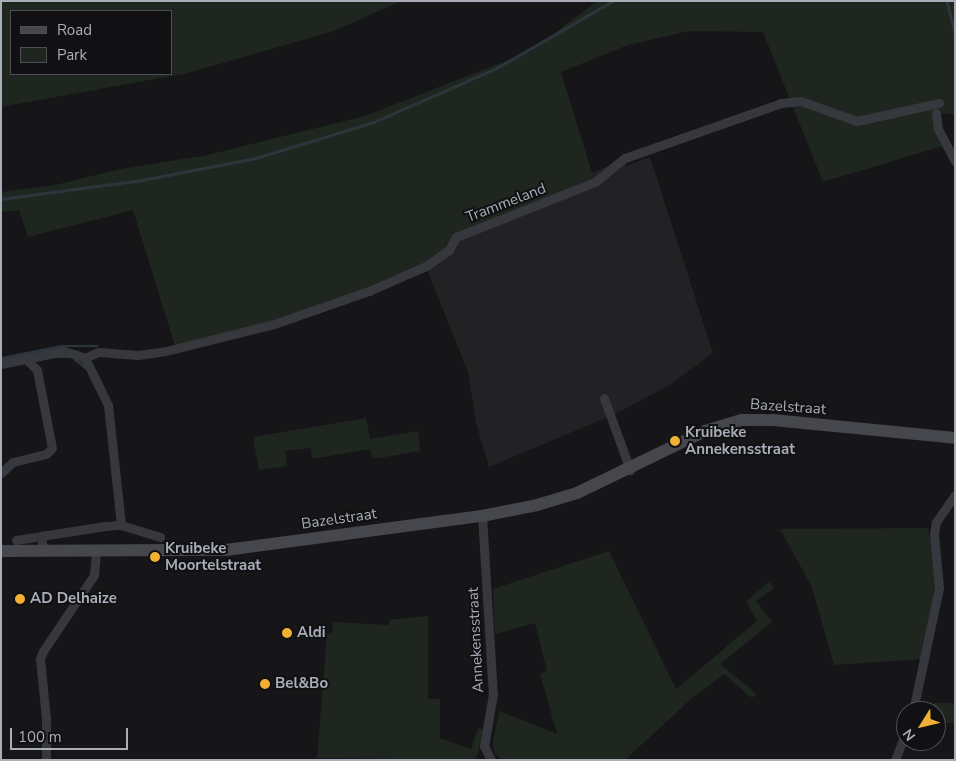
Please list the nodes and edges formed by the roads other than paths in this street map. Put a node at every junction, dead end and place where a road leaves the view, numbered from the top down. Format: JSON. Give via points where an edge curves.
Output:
{"nodes":[{"id":1,"x":939,"y":103,"type":"dead end"},
{"id":2,"x":936,"y":113,"type":"dead end"},
{"id":3,"x":955,"y":161,"type":"edge"},
{"id":4,"x":85,"y":358,"type":"junction"},
{"id":5,"x":27,"y":360,"type":"junction"},
{"id":6,"x":1,"y":364,"type":"edge"},
{"id":7,"x":604,"y":398,"type":"dead end"},
{"id":8,"x":955,"y":438,"type":"edge"},
{"id":9,"x":630,"y":470,"type":"junction"},
{"id":10,"x":1,"y":473,"type":"edge"},
{"id":11,"x":955,"y":495,"type":"edge"},
{"id":12,"x":482,"y":516,"type":"junction"},
{"id":13,"x":121,"y":524,"type":"junction"},
{"id":14,"x":41,"y":536,"type":"junction"},
{"id":15,"x":160,"y":537,"type":"dead end"},
{"id":16,"x":16,"y":540,"type":"dead end"},
{"id":17,"x":43,"y":550,"type":"junction"},
{"id":18,"x":96,"y":550,"type":"junction"},
{"id":19,"x":1,"y":551,"type":"edge"},
{"id":20,"x":916,"y":701,"type":"edge"},
{"id":21,"x":46,"y":760,"type":"edge"},
{"id":22,"x":491,"y":760,"type":"edge"}],
"edges":[{"from":1,"to":4,"type":"street","name":"Trammeland","via":[[857,121],[801,101],[781,103],[625,158],[595,182],[456,237],[449,250],[426,266],[369,291],[274,324],[166,351],[138,355],[98,352]]},
{"from":2,"to":3,"type":"street","via":[[938,129]]},
{"from":4,"to":5,"type":"street","via":[[64,351]]},
{"from":4,"to":13,"type":"street","via":[[108,405]]},
{"from":5,"to":6,"type":"street"},
{"from":5,"to":10,"type":"street","via":[[38,370],[54,443],[49,452],[12,462]]},
{"from":7,"to":9,"type":"street"},
{"from":8,"to":9,"type":"main road","name":"Bazelstraat","via":[[766,419],[741,420],[704,431]]},
{"from":9,"to":12,"type":"main road","name":"Bazelstraat","via":[[569,496]]},
{"from":11,"to":20,"type":"street","via":[[942,511],[935,528],[939,588]]},
{"from":12,"to":18,"type":"main road","name":"Bazelstraat","via":[[226,550]]},
{"from":12,"to":22,"type":"street","name":"Annekensstraat","via":[[493,694],[484,746]]},
{"from":13,"to":14,"type":"street"},
{"from":13,"to":15,"type":"street"},
{"from":14,"to":16,"type":"street"},
{"from":14,"to":17,"type":"street"},
{"from":17,"to":18,"type":"main road","name":"Bazelstraat"},
{"from":17,"to":19,"type":"main road","name":"Bazelstraat"},
{"from":18,"to":21,"type":"street","via":[[94,575],[42,651],[40,659]]}]}
